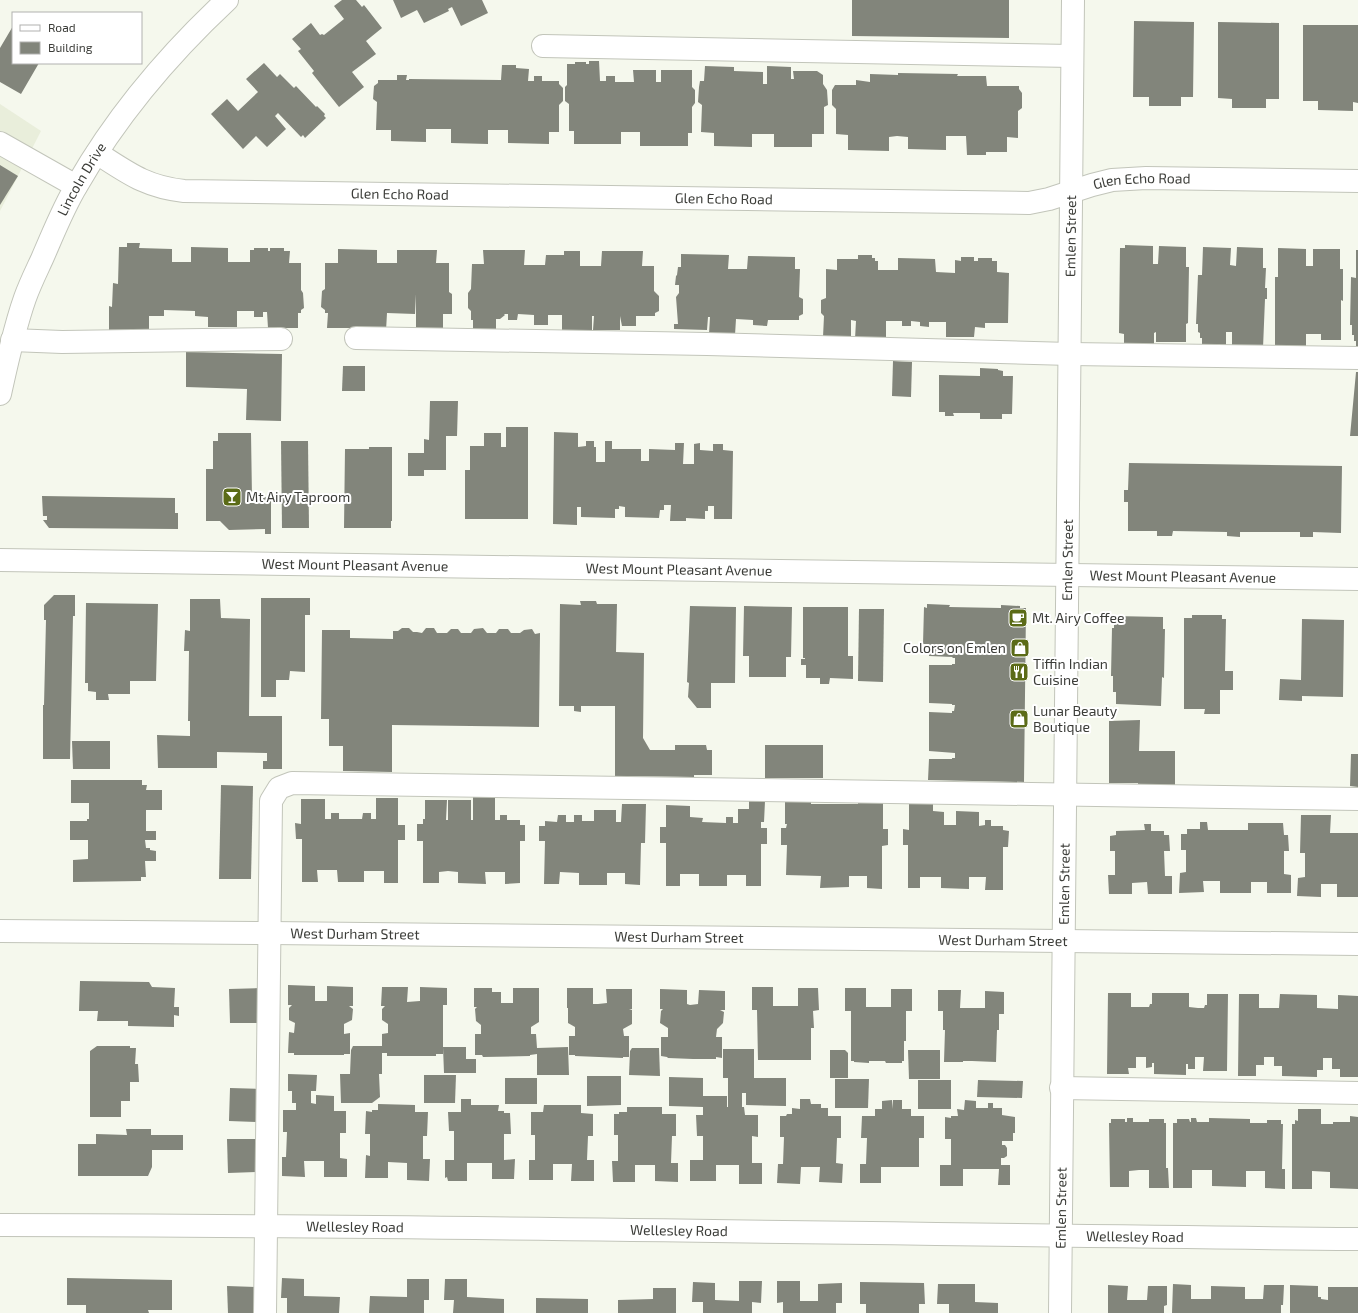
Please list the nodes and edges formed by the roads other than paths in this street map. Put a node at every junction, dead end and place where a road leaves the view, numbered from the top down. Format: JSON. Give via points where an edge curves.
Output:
{"nodes":[{"id":1,"x":227,"y":0,"type":"edge"},
{"id":2,"x":1073,"y":0,"type":"edge"},
{"id":3,"x":543,"y":46,"type":"dead end"},
{"id":4,"x":1072,"y":56,"type":"junction"},
{"id":5,"x":0,"y":143,"type":"edge"},
{"id":6,"x":96,"y":153,"type":"junction"},
{"id":7,"x":1358,"y":181,"type":"edge"},
{"id":8,"x":76,"y":186,"type":"junction"},
{"id":9,"x":1071,"y":193,"type":"junction"},
{"id":10,"x":356,"y":338,"type":"dead end"},
{"id":11,"x":281,"y":339,"type":"dead end"},
{"id":12,"x":12,"y":340,"type":"junction"},
{"id":13,"x":1070,"y":354,"type":"junction"},
{"id":14,"x":1358,"y":358,"type":"edge"},
{"id":15,"x":0,"y":394,"type":"edge"},
{"id":16,"x":0,"y":560,"type":"edge"},
{"id":17,"x":1067,"y":574,"type":"junction"},
{"id":18,"x":1358,"y":579,"type":"edge"},
{"id":19,"x":1064,"y":794,"type":"junction"},
{"id":20,"x":1358,"y":799,"type":"edge"},
{"id":21,"x":0,"y":931,"type":"edge"},
{"id":22,"x":270,"y":932,"type":"junction"},
{"id":23,"x":1063,"y":942,"type":"junction"},
{"id":24,"x":1358,"y":944,"type":"edge"},
{"id":25,"x":1061,"y":1088,"type":"junction"},
{"id":26,"x":1358,"y":1093,"type":"edge"},
{"id":27,"x":0,"y":1225,"type":"edge"},
{"id":28,"x":266,"y":1226,"type":"junction"},
{"id":29,"x":1060,"y":1236,"type":"junction"},
{"id":30,"x":1358,"y":1239,"type":"edge"},
{"id":31,"x":265,"y":1313,"type":"edge"},
{"id":32,"x":1060,"y":1313,"type":"edge"}],
"edges":[{"from":1,"to":6,"type":"street","name":"Lincoln Drive","via":[[168,58]]},
{"from":2,"to":4,"type":"street","name":"Emlen Street"},
{"from":3,"to":4,"type":"street"},
{"from":4,"to":9,"type":"street","name":"Emlen Street"},
{"from":5,"to":8,"type":"street"},
{"from":6,"to":8,"type":"street","name":"Lincoln Drive"},
{"from":6,"to":9,"type":"street","name":"Glen Echo Road","via":[[142,181],[184,191],[1029,203]]},
{"from":7,"to":9,"type":"street","name":"Glen Echo Road","via":[[1146,178],[1112,180]]},
{"from":8,"to":12,"type":"street","name":"Lincoln Drive","via":[[25,297]]},
{"from":9,"to":13,"type":"street","name":"Emlen Street"},
{"from":10,"to":13,"type":"street"},
{"from":11,"to":12,"type":"street","via":[[62,342]]},
{"from":12,"to":15,"type":"street","name":"Lincoln Drive"},
{"from":13,"to":14,"type":"street"},
{"from":13,"to":17,"type":"street","name":"Emlen Street"},
{"from":16,"to":17,"type":"street","name":"West Mount Pleasant Avenue"},
{"from":17,"to":18,"type":"street","name":"West Mount Pleasant Avenue"},
{"from":17,"to":19,"type":"street","name":"Emlen Street"},
{"from":19,"to":20,"type":"street"},
{"from":19,"to":22,"type":"street","via":[[292,783],[279,788],[271,801]]},
{"from":19,"to":23,"type":"street","name":"Emlen Street"},
{"from":21,"to":22,"type":"street","name":"West Durham Street"},
{"from":22,"to":23,"type":"street","name":"West Durham Street"},
{"from":22,"to":28,"type":"street"},
{"from":23,"to":24,"type":"street","name":"West Durham Street"},
{"from":23,"to":25,"type":"street","name":"Emlen Street"},
{"from":25,"to":26,"type":"street"},
{"from":25,"to":29,"type":"street","name":"Emlen Street"},
{"from":27,"to":28,"type":"street","name":"Wellesley Road"},
{"from":28,"to":29,"type":"street","name":"Wellesley Road"},
{"from":28,"to":31,"type":"street"},
{"from":29,"to":30,"type":"street","name":"Wellesley Road"},
{"from":29,"to":32,"type":"street","name":"Emlen Street"}]}
